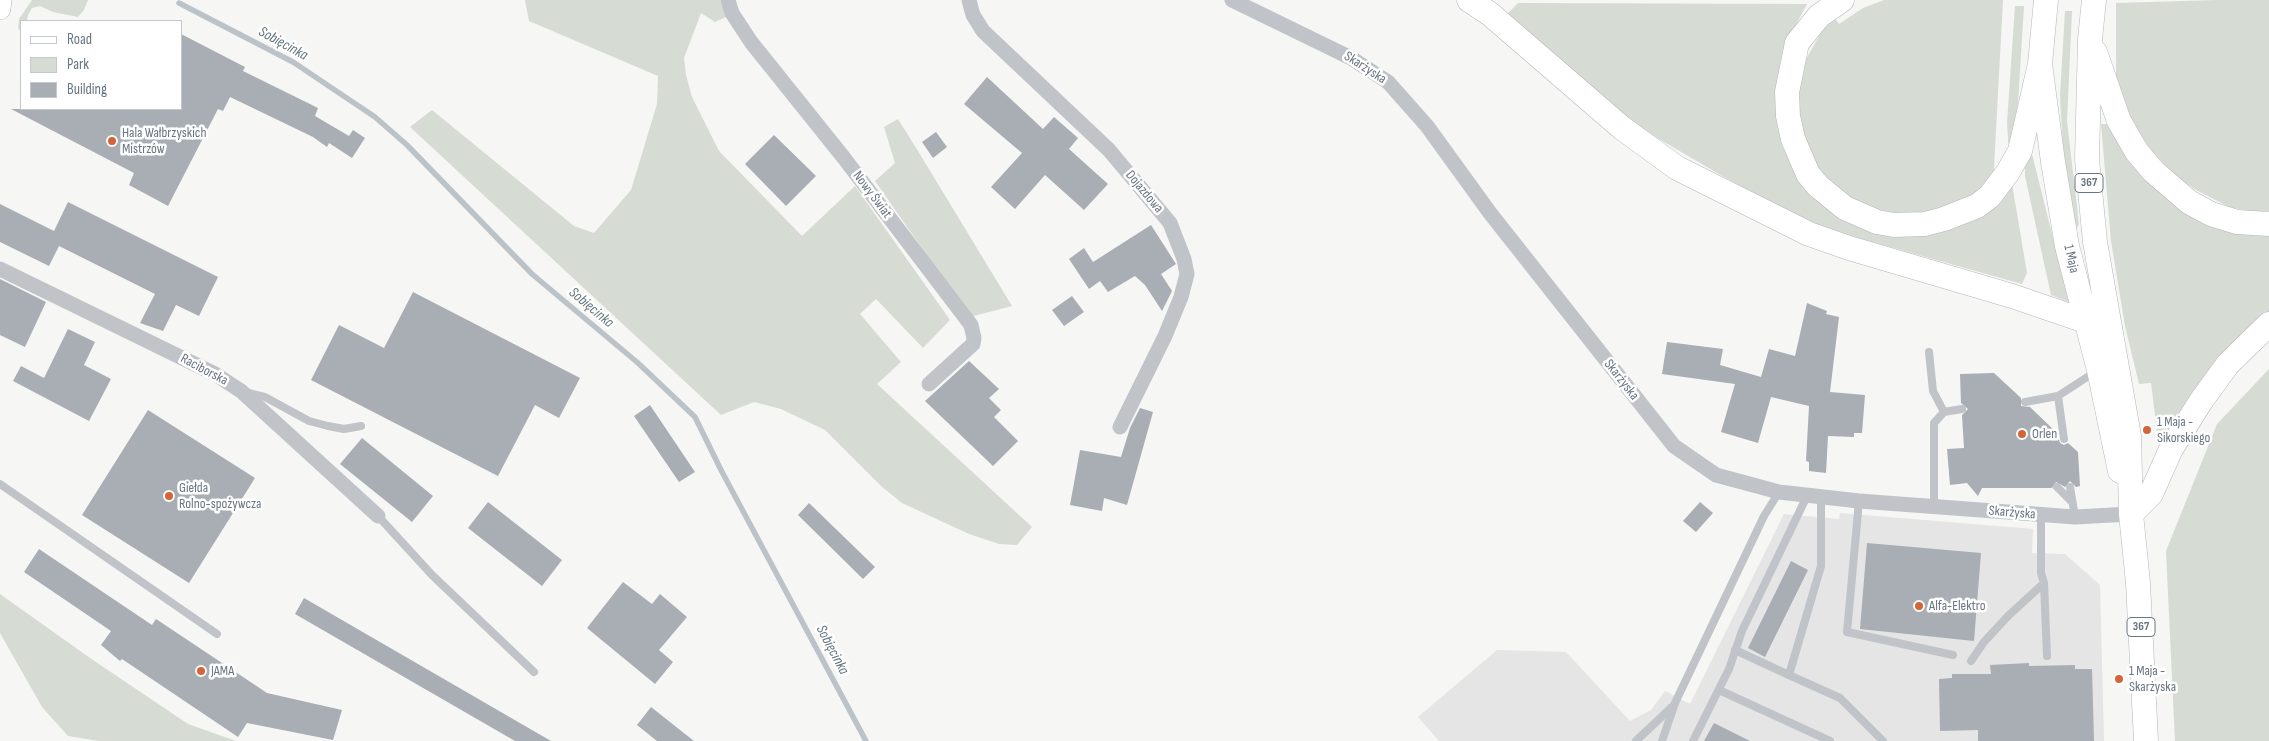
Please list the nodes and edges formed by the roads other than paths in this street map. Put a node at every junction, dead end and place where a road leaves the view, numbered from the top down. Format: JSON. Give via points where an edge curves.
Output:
{"nodes":[{"id":1,"x":1,"y":0,"type":"edge"},
{"id":2,"x":728,"y":0,"type":"edge"},
{"id":3,"x":969,"y":0,"type":"edge"},
{"id":4,"x":1232,"y":0,"type":"edge"},
{"id":5,"x":1469,"y":0,"type":"edge"},
{"id":6,"x":1842,"y":0,"type":"edge"},
{"id":7,"x":2046,"y":0,"type":"edge"},
{"id":8,"x":2094,"y":0,"type":"edge"},
{"id":9,"x":0,"y":9,"type":"edge"},
{"id":10,"x":2090,"y":39,"type":"junction"},
{"id":11,"x":2040,"y":64,"type":"junction"},
{"id":12,"x":2269,"y":224,"type":"edge"},
{"id":13,"x":0,"y":268,"type":"edge"},
{"id":14,"x":2085,"y":321,"type":"junction"},
{"id":15,"x":2269,"y":324,"type":"edge"},
{"id":16,"x":1929,"y":352,"type":"dead end"},
{"id":17,"x":2108,"y":370,"type":"junction"},
{"id":18,"x":929,"y":384,"type":"dead end"},
{"id":19,"x":241,"y":391,"type":"junction"},
{"id":20,"x":2058,"y":396,"type":"junction"},
{"id":21,"x":2025,"y":402,"type":"dead end"},
{"id":22,"x":1962,"y":409,"type":"dead end"},
{"id":23,"x":1944,"y":412,"type":"junction"},
{"id":24,"x":361,"y":426,"type":"dead end"},
{"id":25,"x":1120,"y":427,"type":"dead end"},
{"id":26,"x":2064,"y":439,"type":"dead end"},
{"id":27,"x":0,"y":484,"type":"edge"},
{"id":28,"x":2057,"y":487,"type":"dead end"},
{"id":29,"x":2070,"y":487,"type":"dead end"},
{"id":30,"x":1779,"y":492,"type":"junction"},
{"id":31,"x":1814,"y":497,"type":"junction"},
{"id":32,"x":1858,"y":501,"type":"junction"},
{"id":33,"x":1934,"y":506,"type":"junction"},
{"id":34,"x":2073,"y":509,"type":"junction"},
{"id":35,"x":2131,"y":514,"type":"junction"},
{"id":36,"x":2042,"y":515,"type":"junction"},
{"id":37,"x":378,"y":516,"type":"joint"},
{"id":38,"x":2044,"y":583,"type":"junction"},
{"id":39,"x":218,"y":634,"type":"dead end"},
{"id":40,"x":1735,"y":650,"type":"junction"},
{"id":41,"x":1953,"y":655,"type":"dead end"},
{"id":42,"x":2047,"y":656,"type":"dead end"},
{"id":43,"x":1971,"y":661,"type":"dead end"},
{"id":44,"x":534,"y":672,"type":"dead end"},
{"id":45,"x":1789,"y":675,"type":"junction"},
{"id":46,"x":1718,"y":690,"type":"junction"},
{"id":47,"x":1675,"y":703,"type":"junction"},
{"id":48,"x":1879,"y":740,"type":"edge"},
{"id":49,"x":1636,"y":741,"type":"edge"},
{"id":50,"x":1662,"y":741,"type":"edge"},
{"id":51,"x":1693,"y":741,"type":"edge"},
{"id":52,"x":1830,"y":741,"type":"edge"},
{"id":53,"x":2146,"y":741,"type":"edge"}],
"edges":[{"from":1,"to":9,"type":"street"},
{"from":2,"to":18,"type":"street","name":"Nowy Świat","via":[[732,13],[751,42],[844,158],[970,325],[973,344]]},
{"from":3,"to":25,"type":"street","name":"Dojazdowa","via":[[973,15],[983,31],[1108,150],[1170,223],[1184,258],[1187,274],[1181,297]]},
{"from":4,"to":30,"type":"street","name":"Skarżyska","via":[[1351,58],[1388,82],[1427,126],[1490,213],[1674,446],[1716,475]]},
{"from":5,"to":14,"type":"main road","via":[[1490,14],[1622,128],[1677,168],[1810,234]]},
{"from":6,"to":11,"type":"main road","via":[[1819,16],[1797,43],[1787,92],[1788,116],[1793,139],[1808,174],[1818,186],[1845,208],[1877,222],[1925,224],[1969,209],[1990,196],[2020,152]]},
{"from":7,"to":11,"type":"main road","name":"1 Maja","number":"367"},
{"from":8,"to":10,"type":"main road","name":"1 Maja","number":"367"},
{"from":10,"to":12,"type":"main road","via":[[2119,121],[2137,152],[2153,171],[2189,202],[2211,214],[2237,222]]},
{"from":10,"to":17,"type":"main road","name":"1 Maja","number":"367","via":[[2087,159]]},
{"from":11,"to":14,"type":"main road","name":"1 Maja","number":"367","via":[[2067,246]]},
{"from":13,"to":19,"type":"street","name":"Raciborska","via":[[215,374]]},
{"from":14,"to":17,"type":"main road","name":"1 Maja","number":"367"},
{"from":15,"to":35,"type":"main road","via":[[2228,364],[2200,401],[2171,449],[2151,494]]},
{"from":16,"to":23,"type":"lane","via":[[1933,391]]},
{"from":17,"to":20,"type":"lane"},
{"from":17,"to":35,"type":"main road","name":"1 Maja","number":"367","via":[[2129,436]]},
{"from":19,"to":24,"type":"lane","via":[[265,397],[318,424],[344,429]]},
{"from":19,"to":37,"type":"street","name":"Raciborska"},
{"from":20,"to":21,"type":"lane"},
{"from":20,"to":26,"type":"lane"},
{"from":22,"to":23,"type":"lane"},
{"from":23,"to":33,"type":"lane","via":[[1934,423]]},
{"from":27,"to":39,"type":"lane"},
{"from":28,"to":34,"type":"lane"},
{"from":29,"to":34,"type":"lane"},
{"from":30,"to":31,"type":"street","name":"Skarżyska"},
{"from":30,"to":47,"type":"lane","via":[[1764,516]]},
{"from":31,"to":32,"type":"street","name":"Skarżyska"},
{"from":31,"to":40,"type":"lane"},
{"from":31,"to":45,"type":"lane","via":[[1821,566]]},
{"from":32,"to":33,"type":"street","name":"Skarżyska"},
{"from":32,"to":41,"type":"lane","via":[[1847,632]]},
{"from":33,"to":36,"type":"street","name":"Skarżyska"},
{"from":34,"to":35,"type":"street","name":"Skarżyska"},
{"from":34,"to":36,"type":"street","name":"Skarżyska"},
{"from":35,"to":53,"type":"main road","name":"1 Maja","number":"367"},
{"from":36,"to":38,"type":"lane","via":[[2041,573]]},
{"from":37,"to":44,"type":"lane","via":[[432,575]]},
{"from":38,"to":42,"type":"lane"},
{"from":38,"to":43,"type":"lane","via":[[1996,629]]},
{"from":40,"to":45,"type":"lane"},
{"from":40,"to":46,"type":"lane"},
{"from":45,"to":48,"type":"lane","via":[[1840,698]]},
{"from":46,"to":51,"type":"lane"},
{"from":46,"to":52,"type":"lane"},
{"from":47,"to":49,"type":"lane"},
{"from":47,"to":50,"type":"lane"}]}
